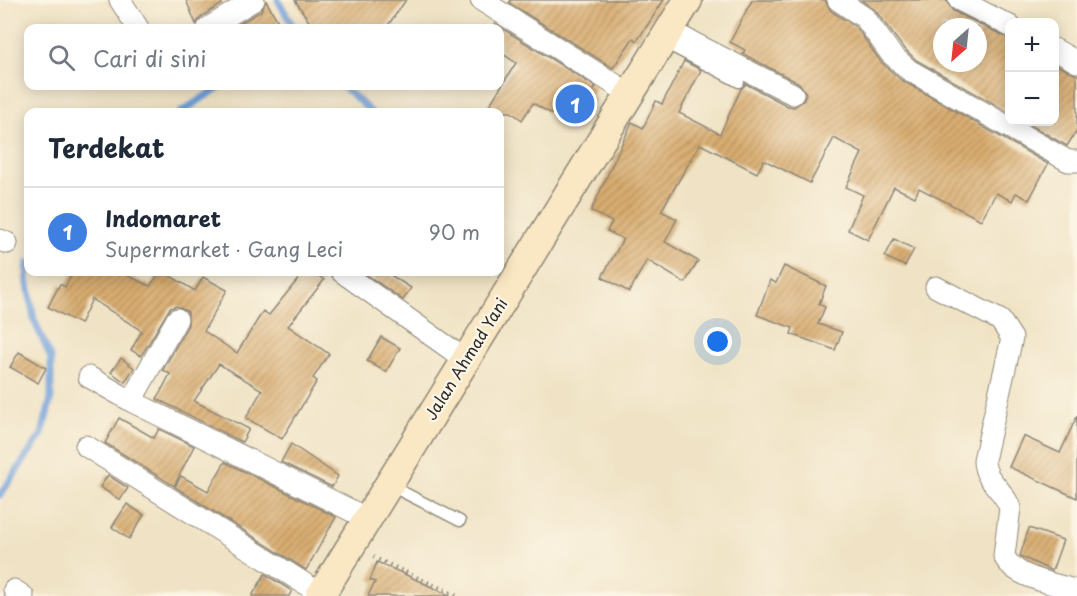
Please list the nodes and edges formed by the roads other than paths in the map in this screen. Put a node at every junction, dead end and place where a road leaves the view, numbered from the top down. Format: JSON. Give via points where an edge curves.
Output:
{"nodes":[{"id":1,"x":120,"y":0,"type":"edge"},
{"id":2,"x":254,"y":0,"type":"edge"},
{"id":3,"x":481,"y":0,"type":"edge"},
{"id":4,"x":688,"y":0,"type":"edge"},
{"id":5,"x":838,"y":0,"type":"edge"},
{"id":6,"x":959,"y":0,"type":"edge"},
{"id":7,"x":1005,"y":23,"type":"edge"},
{"id":8,"x":135,"y":24,"type":"edge"},
{"id":9,"x":215,"y":24,"type":"edge"},
{"id":10,"x":666,"y":36,"type":"junction"},
{"id":11,"x":1059,"y":52,"type":"edge"},
{"id":12,"x":1077,"y":62,"type":"edge"},
{"id":13,"x":739,"y":82,"type":"dead end"},
{"id":14,"x":630,"y":94,"type":"junction"},
{"id":15,"x":793,"y":94,"type":"dead end"},
{"id":16,"x":1077,"y":161,"type":"edge"},
{"id":17,"x":348,"y":276,"type":"edge"},
{"id":18,"x":936,"y":287,"type":"dead end"},
{"id":19,"x":177,"y":319,"type":"dead end"},
{"id":20,"x":466,"y":360,"type":"junction"},
{"id":21,"x":89,"y":377,"type":"dead end"},
{"id":22,"x":131,"y":401,"type":"junction"},
{"id":23,"x":86,"y":446,"type":"dead end"},
{"id":24,"x":388,"y":485,"type":"junction"},
{"id":25,"x":368,"y":519,"type":"junction"},
{"id":26,"x":460,"y":521,"type":"dead end"},
{"id":27,"x":1077,"y":591,"type":"edge"},
{"id":28,"x":321,"y":595,"type":"edge"}],
"edges":[{"from":1,"to":8,"type":"street"},
{"from":2,"to":9,"type":"street"},
{"from":3,"to":14,"type":"street"},
{"from":4,"to":10,"type":"main road","name":"Jalan Ahmad Yani"},
{"from":5,"to":16,"type":"street","via":[[865,18],[891,54],[909,70],[1068,161]]},
{"from":6,"to":7,"type":"street"},
{"from":10,"to":13,"type":"lane"},
{"from":10,"to":14,"type":"main road","name":"Jalan Ahmad Yani"},
{"from":10,"to":15,"type":"street"},
{"from":11,"to":12,"type":"street"},
{"from":14,"to":20,"type":"main road","name":"Jalan Ahmad Yani"},
{"from":17,"to":20,"type":"street"},
{"from":18,"to":27,"type":"street","via":[[1000,320],[1012,338],[984,460],[984,472],[1010,508],[1004,556],[1015,571]]},
{"from":19,"to":22,"type":"street"},
{"from":20,"to":24,"type":"main road","name":"Jalan Ahmad Yani"},
{"from":21,"to":22,"type":"street"},
{"from":22,"to":25,"type":"street"},
{"from":23,"to":28,"type":"street"},
{"from":24,"to":25,"type":"main road","name":"Jalan Ahmad Yani"},
{"from":24,"to":26,"type":"lane"},
{"from":25,"to":28,"type":"main road","name":"Jalan Ahmad Yani"}]}
